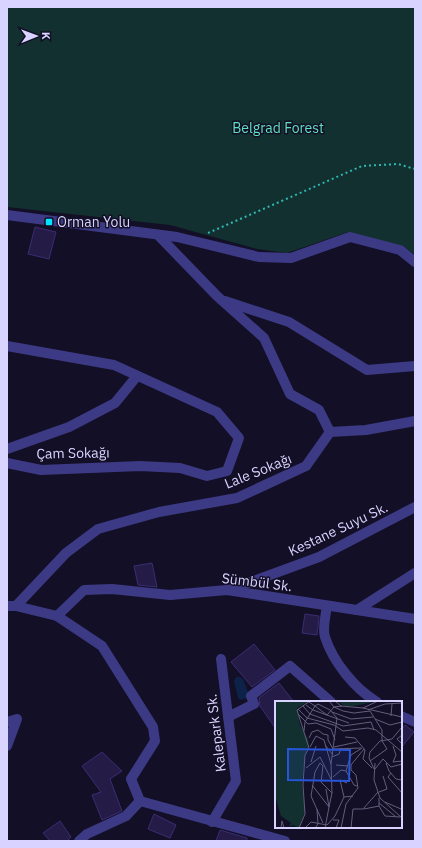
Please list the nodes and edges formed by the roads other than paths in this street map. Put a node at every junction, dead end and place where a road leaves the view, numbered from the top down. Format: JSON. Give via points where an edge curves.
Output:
{"nodes":[{"id":1,"x":7,"y":215,"type":"edge"},
{"id":2,"x":158,"y":235,"type":"junction"},
{"id":3,"x":415,"y":262,"type":"edge"},
{"id":4,"x":222,"y":300,"type":"junction"},
{"id":5,"x":7,"y":346,"type":"edge"},
{"id":6,"x":415,"y":366,"type":"edge"},
{"id":7,"x":137,"y":376,"type":"junction"},
{"id":8,"x":415,"y":421,"type":"edge"},
{"id":9,"x":330,"y":432,"type":"junction"},
{"id":10,"x":7,"y":449,"type":"edge"},
{"id":11,"x":7,"y":463,"type":"edge"},
{"id":12,"x":415,"y":507,"type":"edge"},
{"id":13,"x":415,"y":573,"type":"edge"},
{"id":14,"x":226,"y":590,"type":"junction"},
{"id":15,"x":12,"y":606,"type":"edge"},
{"id":16,"x":327,"y":606,"type":"junction"},
{"id":17,"x":357,"y":610,"type":"junction"},
{"id":18,"x":58,"y":616,"type":"junction"},
{"id":19,"x":415,"y":619,"type":"edge"},
{"id":20,"x":221,"y":659,"type":"dead end"},
{"id":21,"x":363,"y":699,"type":"edge"},
{"id":22,"x":330,"y":701,"type":"edge"},
{"id":23,"x":402,"y":716,"type":"edge"},
{"id":24,"x":228,"y":717,"type":"junction"},
{"id":25,"x":7,"y":722,"type":"edge"},
{"id":26,"x":415,"y":722,"type":"edge"},
{"id":27,"x":7,"y":746,"type":"edge"},
{"id":28,"x":140,"y":801,"type":"junction"},
{"id":29,"x":212,"y":822,"type":"junction"},
{"id":30,"x":79,"y":841,"type":"edge"},
{"id":31,"x":285,"y":841,"type":"edge"}],
"edges":[{"from":1,"to":2,"type":"street"},
{"from":2,"to":3,"type":"street","via":[[259,257],[291,258],[350,237],[400,250]]},
{"from":2,"to":4,"type":"street"},
{"from":4,"to":6,"type":"street","via":[[289,322],[367,370]]},
{"from":4,"to":9,"type":"street","via":[[264,338],[290,394],[319,410]]},
{"from":5,"to":7,"type":"street","via":[[114,366]]},
{"from":7,"to":10,"type":"street","via":[[115,403],[69,427]]},
{"from":7,"to":11,"type":"street","name":"Çam Sokağı","via":[[217,412],[239,438],[227,471],[207,476],[180,468],[140,466],[40,470]]},
{"from":8,"to":9,"type":"street","via":[[366,430]]},
{"from":9,"to":15,"type":"street","name":"Lale Sokağı","via":[[306,466],[237,498],[159,512],[98,529],[66,553]]},
{"from":12,"to":14,"type":"street","name":"Kestane Suyu Sk.","via":[[319,557]]},
{"from":13,"to":17,"type":"street"},
{"from":14,"to":16,"type":"street","name":"Sümbül Sk."},
{"from":14,"to":18,"type":"street","name":"Sümbül Sk.","via":[[170,595],[112,589],[84,590]]},
{"from":15,"to":18,"type":"street"},
{"from":16,"to":17,"type":"street","name":"Sümbül Sk."},
{"from":16,"to":21,"type":"street","via":[[324,636],[341,668]]},
{"from":17,"to":19,"type":"street","name":"Sümbül Sk."},
{"from":18,"to":28,"type":"street","via":[[102,646],[153,727],[155,741],[132,779]]},
{"from":20,"to":24,"type":"street","name":"Kalepark Sk."},
{"from":22,"to":24,"type":"street","via":[[290,666],[251,696],[254,704]]},
{"from":23,"to":26,"type":"street"},
{"from":24,"to":29,"type":"street","name":"Kalepark Sk.","via":[[236,781]]},
{"from":25,"to":27,"type":"street","via":[[17,719]]},
{"from":28,"to":29,"type":"street"},
{"from":28,"to":30,"type":"street","via":[[126,816],[87,834]]},
{"from":29,"to":31,"type":"street"}]}
